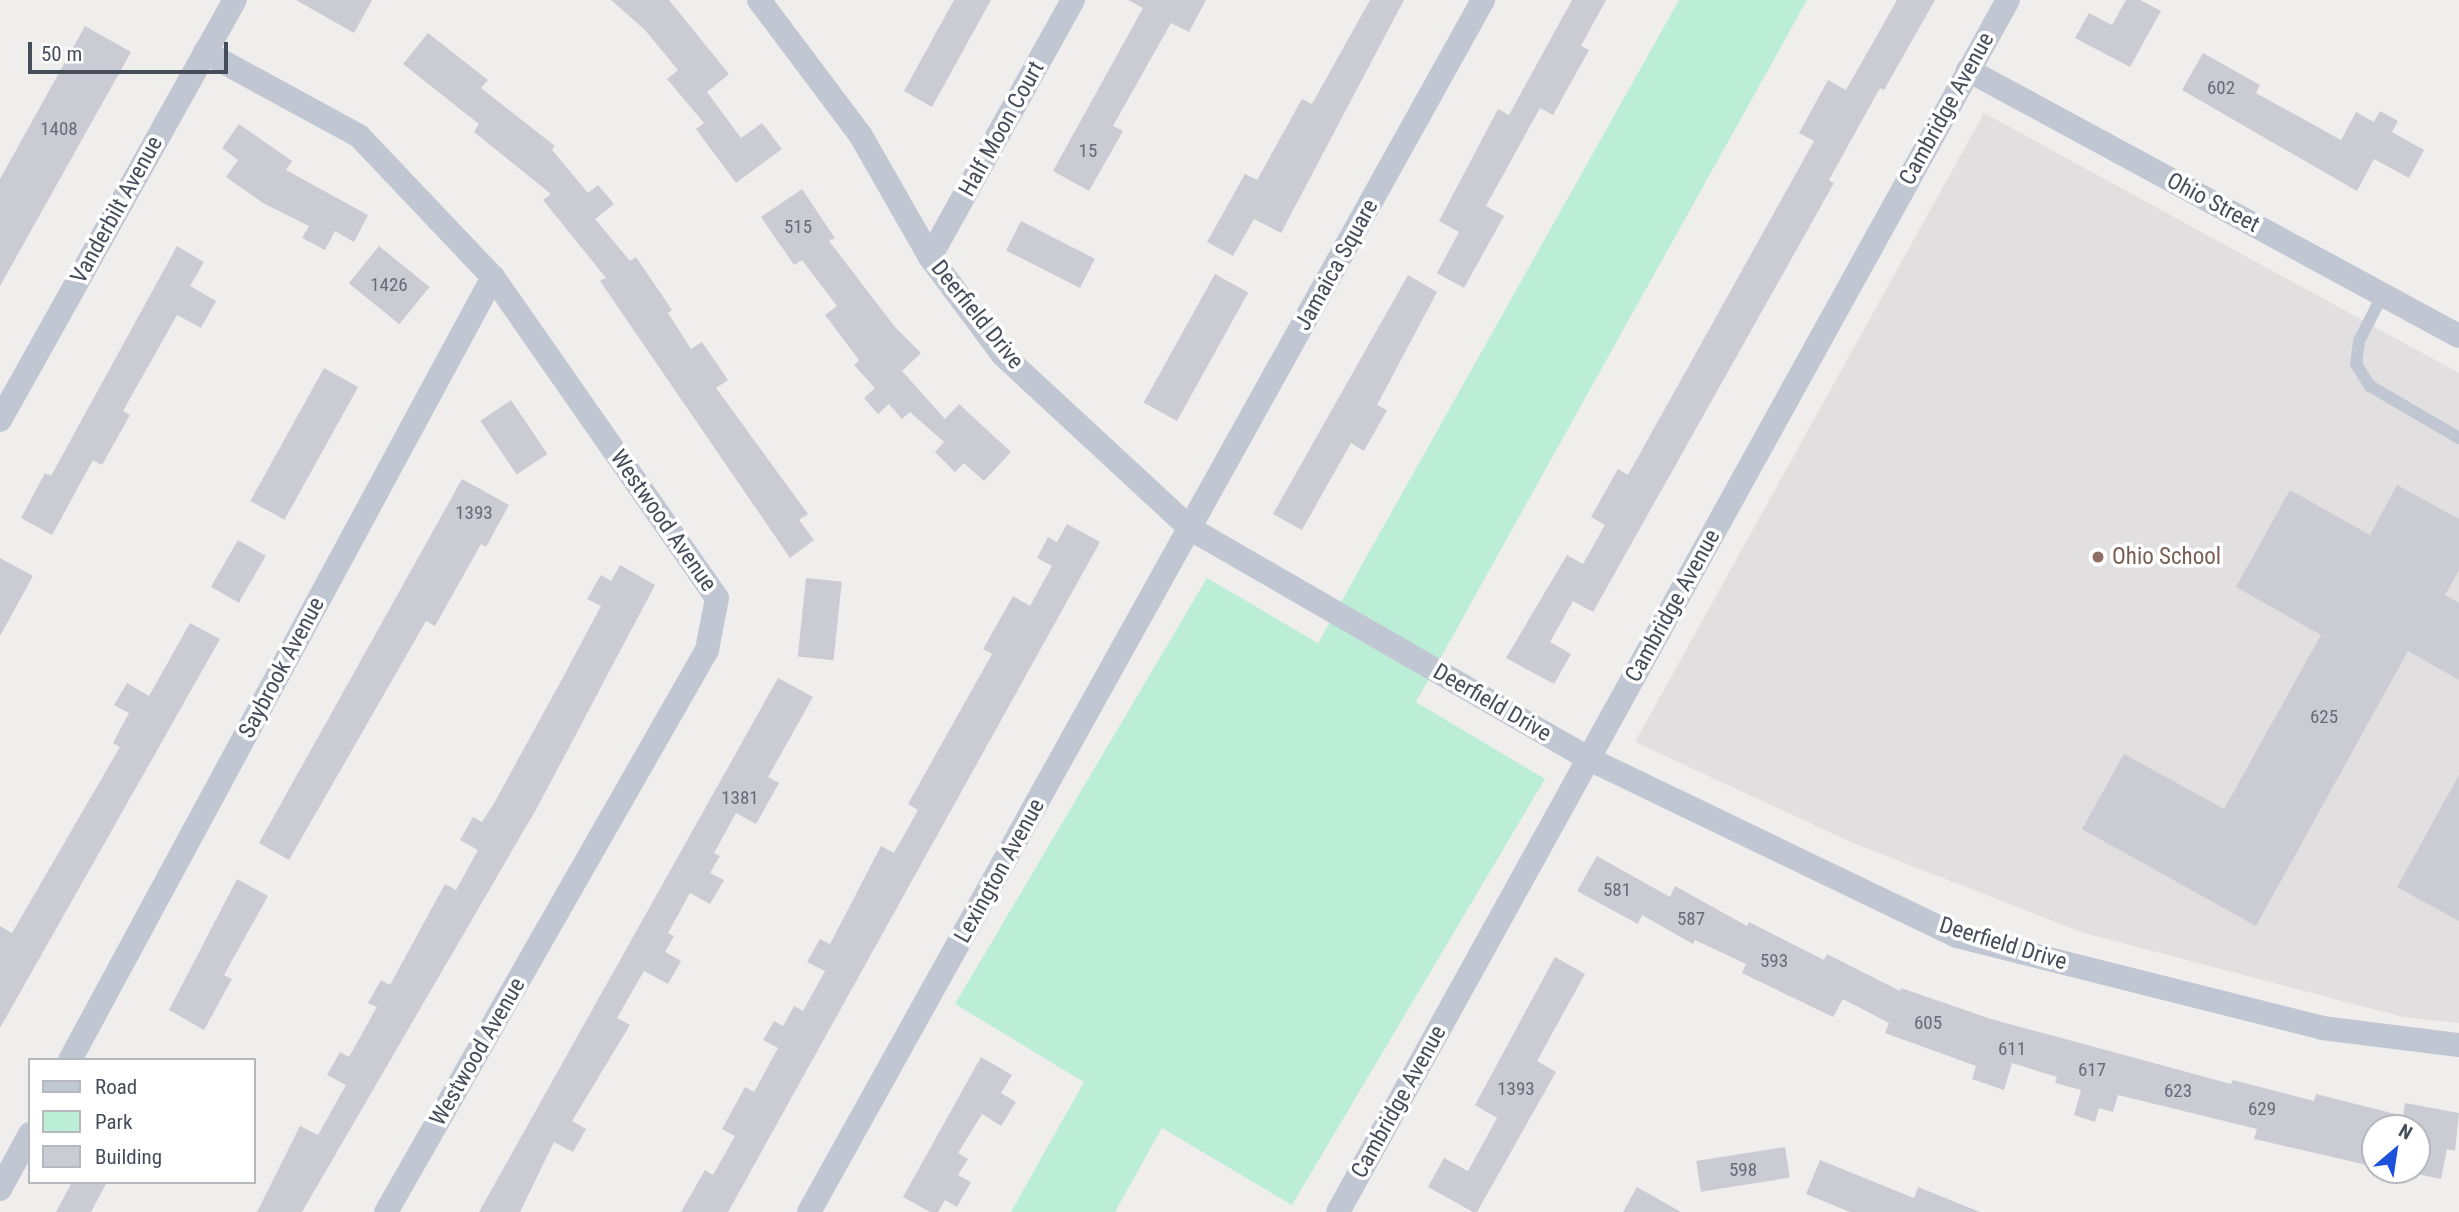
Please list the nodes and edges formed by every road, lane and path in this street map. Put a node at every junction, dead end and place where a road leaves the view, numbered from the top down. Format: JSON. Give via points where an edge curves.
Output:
{"nodes":[{"id":1,"x":236,"y":0,"type":"edge"},
{"id":2,"x":758,"y":0,"type":"edge"},
{"id":3,"x":1073,"y":0,"type":"edge"},
{"id":4,"x":1483,"y":0,"type":"edge"},
{"id":5,"x":2008,"y":0,"type":"edge"},
{"id":6,"x":205,"y":52,"type":"junction"},
{"id":7,"x":1968,"y":70,"type":"junction"},
{"id":8,"x":930,"y":257,"type":"junction"},
{"id":9,"x":493,"y":276,"type":"junction"},
{"id":10,"x":2383,"y":294,"type":"junction"},
{"id":11,"x":2459,"y":336,"type":"edge"},
{"id":12,"x":0,"y":420,"type":"edge"},
{"id":13,"x":2459,"y":438,"type":"edge"},
{"id":14,"x":1191,"y":529,"type":"junction"},
{"id":15,"x":1589,"y":759,"type":"junction"},
{"id":16,"x":2459,"y":1045,"type":"edge"},
{"id":17,"x":71,"y":1058,"type":"edge"},
{"id":18,"x":28,"y":1138,"type":"edge"},
{"id":19,"x":0,"y":1189,"type":"edge"},
{"id":20,"x":386,"y":1212,"type":"edge"},
{"id":21,"x":809,"y":1212,"type":"edge"},
{"id":22,"x":1338,"y":1212,"type":"edge"}],
"edges":[{"from":1,"to":6,"type":"street","name":"Vanderbilt Avenue"},
{"from":2,"to":8,"type":"street","name":"Deerfield Drive","via":[[861,136]]},
{"from":3,"to":8,"type":"street","name":"Half Moon Court"},
{"from":4,"to":14,"type":"street","name":"Jamaica Square"},
{"from":5,"to":7,"type":"street","name":"Cambridge Avenue"},
{"from":6,"to":9,"type":"street","name":"Westwood Avenue","via":[[359,136]]},
{"from":6,"to":12,"type":"street","name":"Vanderbilt Avenue"},
{"from":7,"to":10,"type":"street","name":"Ohio Street"},
{"from":7,"to":15,"type":"street","name":"Cambridge Avenue"},
{"from":8,"to":14,"type":"street","name":"Deerfield Drive","via":[[1003,355]]},
{"from":9,"to":17,"type":"street","name":"Saybrook Avenue"},
{"from":9,"to":20,"type":"street","name":"Westwood Avenue","via":[[717,598],[707,650]]},
{"from":10,"to":11,"type":"street","name":"Ohio Street"},
{"from":10,"to":13,"type":"lane","via":[[2359,341],[2356,363],[2370,386]]},
{"from":14,"to":15,"type":"street","name":"Deerfield Drive"},
{"from":14,"to":21,"type":"street","name":"Lexington Avenue"},
{"from":15,"to":16,"type":"street","name":"Deerfield Drive","via":[[1957,936],[2322,1028]]},
{"from":15,"to":22,"type":"street","name":"Cambridge Avenue"},
{"from":18,"to":19,"type":"street"}]}
